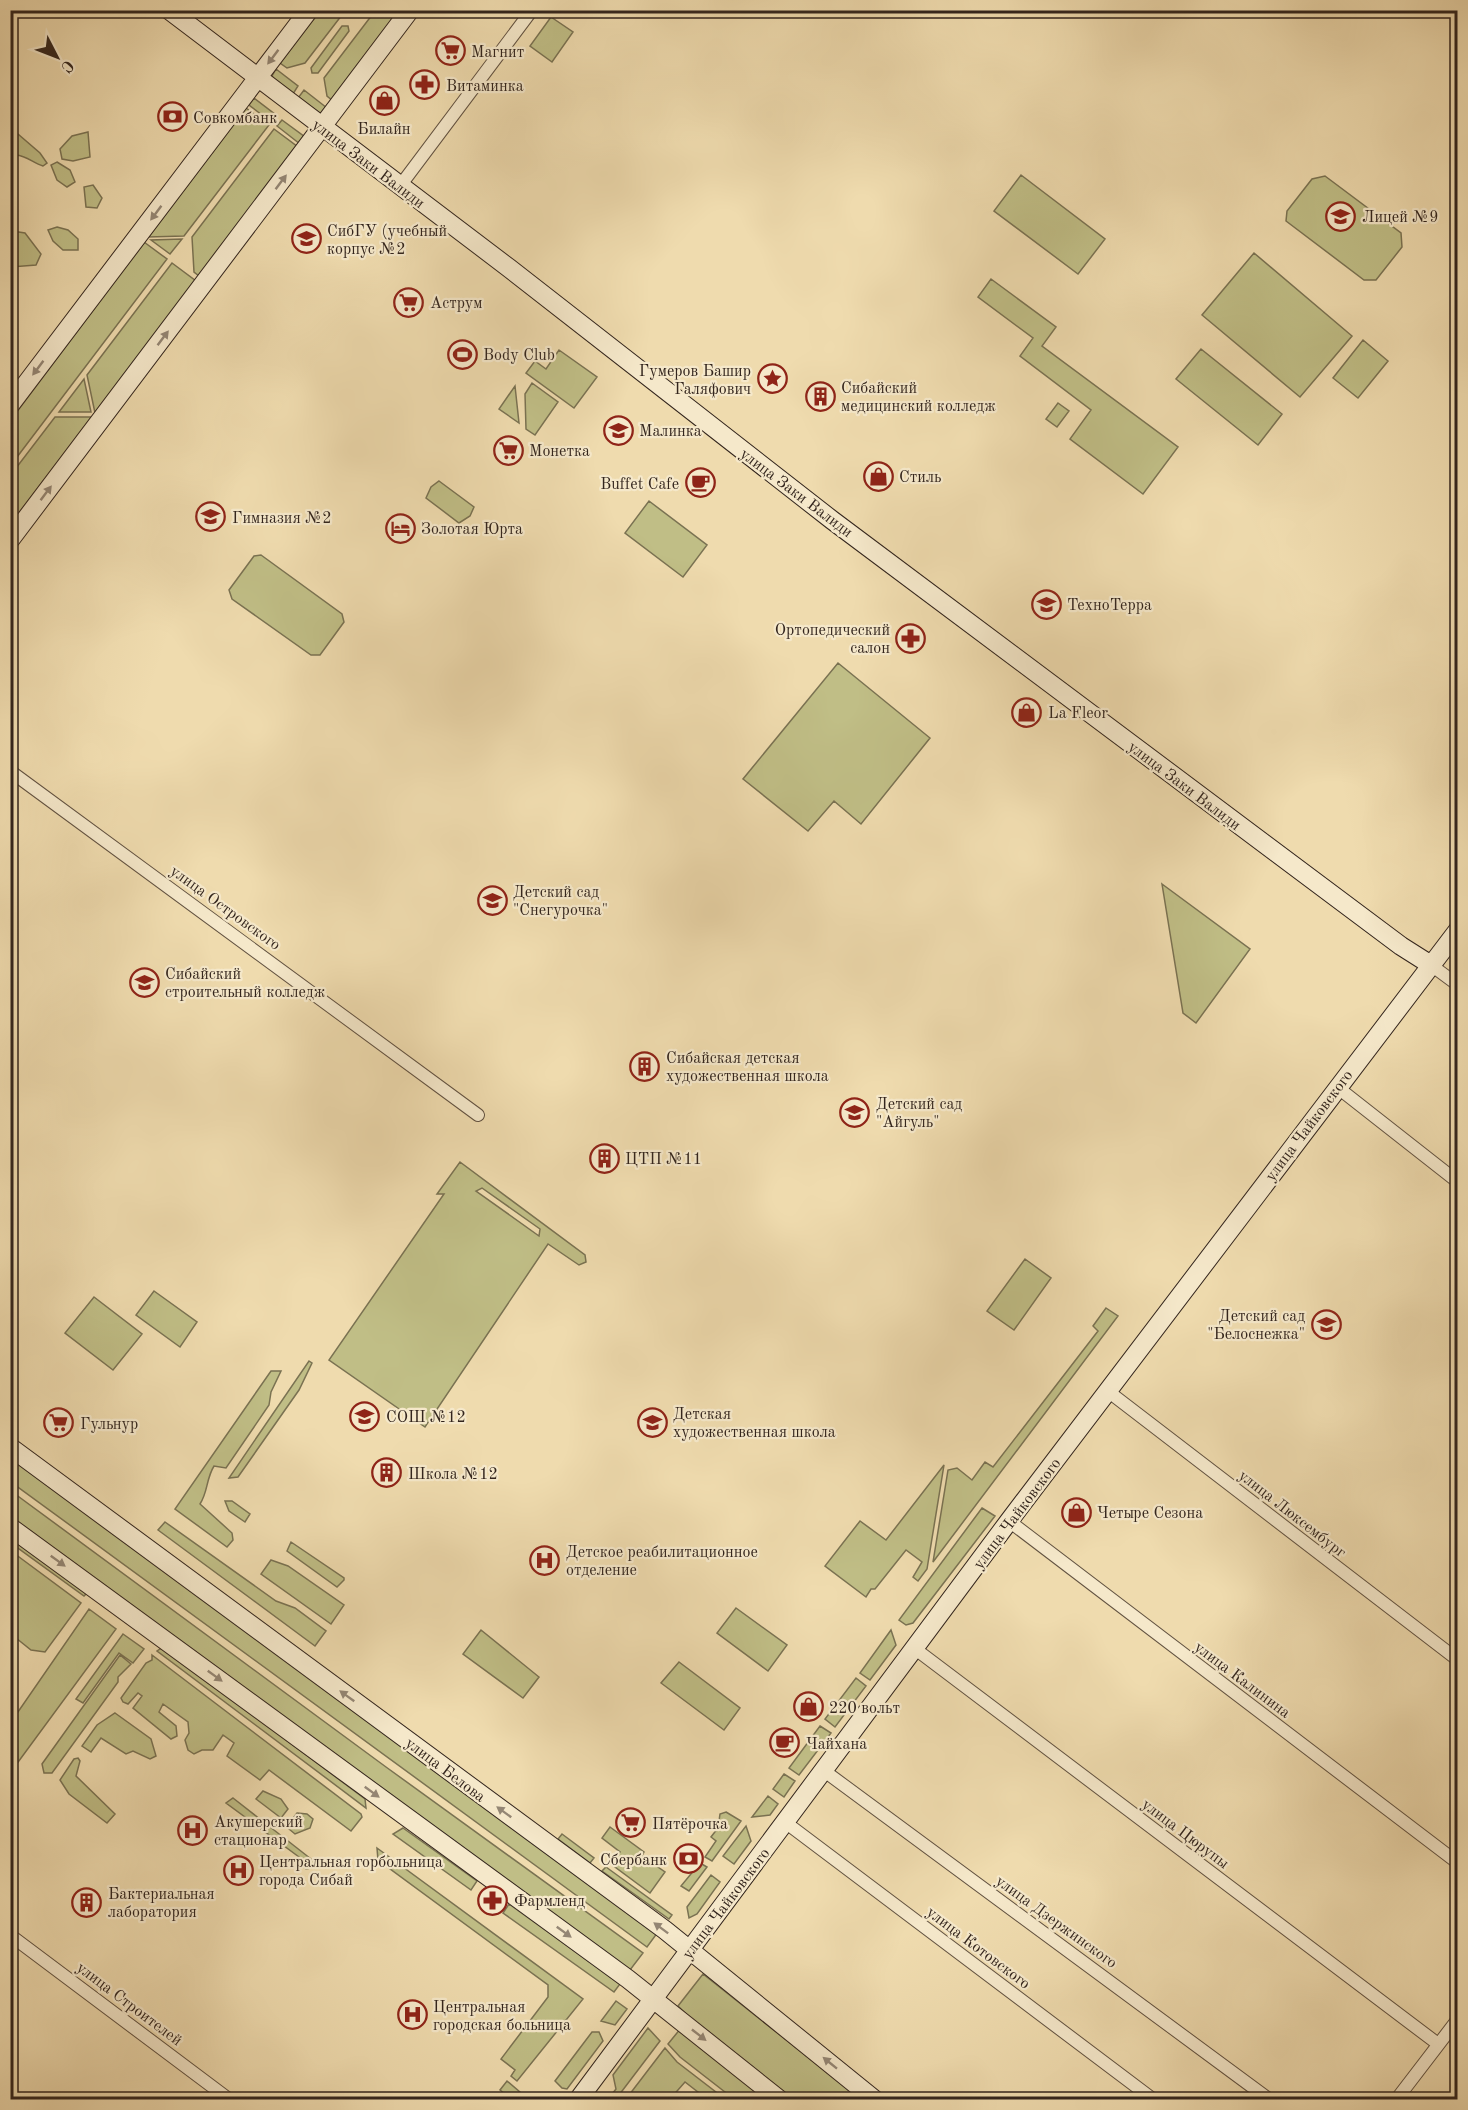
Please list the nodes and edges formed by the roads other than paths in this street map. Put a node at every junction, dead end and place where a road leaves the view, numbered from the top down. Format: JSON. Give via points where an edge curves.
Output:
{"nodes":[{"id":1,"x":169,"y":10,"type":"edge"},
{"id":2,"x":309,"y":10,"type":"edge"},
{"id":3,"x":410,"y":10,"type":"edge"},
{"id":4,"x":532,"y":10,"type":"edge"},
{"id":5,"x":258,"y":78,"type":"junction"},
{"id":6,"x":322,"y":127,"type":"junction"},
{"id":7,"x":400,"y":186,"type":"junction"},
{"id":8,"x":10,"y":405,"type":"edge"},
{"id":9,"x":10,"y":540,"type":"edge"},
{"id":10,"x":10,"y":771,"type":"edge"},
{"id":11,"x":1458,"y":930,"type":"edge"},
{"id":12,"x":1431,"y":965,"type":"junction"},
{"id":13,"x":1458,"y":985,"type":"edge"},
{"id":14,"x":1337,"y":1087,"type":"junction"},
{"id":15,"x":478,"y":1115,"type":"dead end"},
{"id":16,"x":1458,"y":1182,"type":"edge"},
{"id":17,"x":1109,"y":1392,"type":"junction"},
{"id":18,"x":10,"y":1447,"type":"edge"},
{"id":19,"x":1009,"y":1521,"type":"junction"},
{"id":20,"x":10,"y":1527,"type":"edge"},
{"id":21,"x":914,"y":1648,"type":"junction"},
{"id":22,"x":1458,"y":1660,"type":"edge"},
{"id":23,"x":824,"y":1770,"type":"junction"},
{"id":24,"x":785,"y":1822,"type":"junction"},
{"id":25,"x":1458,"y":1863,"type":"edge"},
{"id":26,"x":10,"y":1935,"type":"edge"},
{"id":27,"x":690,"y":1951,"type":"junction"},
{"id":28,"x":654,"y":1999,"type":"junction"},
{"id":29,"x":1458,"y":2019,"type":"edge"},
{"id":30,"x":1438,"y":2044,"type":"junction"},
{"id":31,"x":230,"y":2100,"type":"edge"},
{"id":32,"x":578,"y":2100,"type":"edge"},
{"id":33,"x":780,"y":2100,"type":"edge"},
{"id":34,"x":875,"y":2100,"type":"edge"},
{"id":35,"x":1154,"y":2100,"type":"edge"},
{"id":36,"x":1270,"y":2100,"type":"edge"},
{"id":37,"x":1396,"y":2100,"type":"edge"}],
"edges":[{"from":1,"to":5,"type":"main road","name":"улица Заки Валиди"},
{"from":2,"to":5,"type":"main road","one_way":true},
{"from":3,"to":6,"type":"main road"},
{"from":4,"to":7,"type":"street"},
{"from":5,"to":6,"type":"main road","name":"улица Заки Валиди"},
{"from":5,"to":8,"type":"main road","one_way":true},
{"from":6,"to":7,"type":"main road","name":"улица Заки Валиди"},
{"from":9,"to":6,"type":"main road","one_way":true},
{"from":7,"to":12,"type":"main road","name":"улица Заки Валиди","via":[[851,534],[1310,879]]},
{"from":10,"to":15,"type":"street","name":"улица Островского"},
{"from":11,"to":12,"type":"main road","name":"улица Чайковского"},
{"from":12,"to":13,"type":"street"},
{"from":12,"to":14,"type":"main road","name":"улица Чайковского"},
{"from":14,"to":16,"type":"street"},
{"from":14,"to":17,"type":"main road","name":"улица Чайковского"},
{"from":17,"to":19,"type":"main road","name":"улица Чайковского"},
{"from":17,"to":22,"type":"street","name":"улица Люксембург"},
{"from":27,"to":18,"type":"main road","name":"улица Белова","one_way":true},
{"from":19,"to":21,"type":"main road","name":"улица Чайковского"},
{"from":19,"to":25,"type":"street","name":"улица Калинина"},
{"from":20,"to":28,"type":"main road","one_way":true},
{"from":21,"to":23,"type":"main road","name":"улица Чайковского"},
{"from":21,"to":30,"type":"street","name":"улица Цюрупы"},
{"from":23,"to":24,"type":"main road","name":"улица Чайковского"},
{"from":23,"to":36,"type":"street","name":"улица Дзержинского"},
{"from":24,"to":27,"type":"main road","name":"улица Чайковского"},
{"from":24,"to":35,"type":"street","name":"улица Котовского"},
{"from":26,"to":31,"type":"street","name":"улица Строителей"},
{"from":27,"to":28,"type":"main road","name":"улица Чайковского"},
{"from":34,"to":27,"type":"main road","name":"улица Белова","one_way":true},
{"from":28,"to":32,"type":"main road","name":"улица Чайковского"},
{"from":28,"to":33,"type":"main road","one_way":true},
{"from":29,"to":30,"type":"street"},
{"from":30,"to":37,"type":"street"}]}
